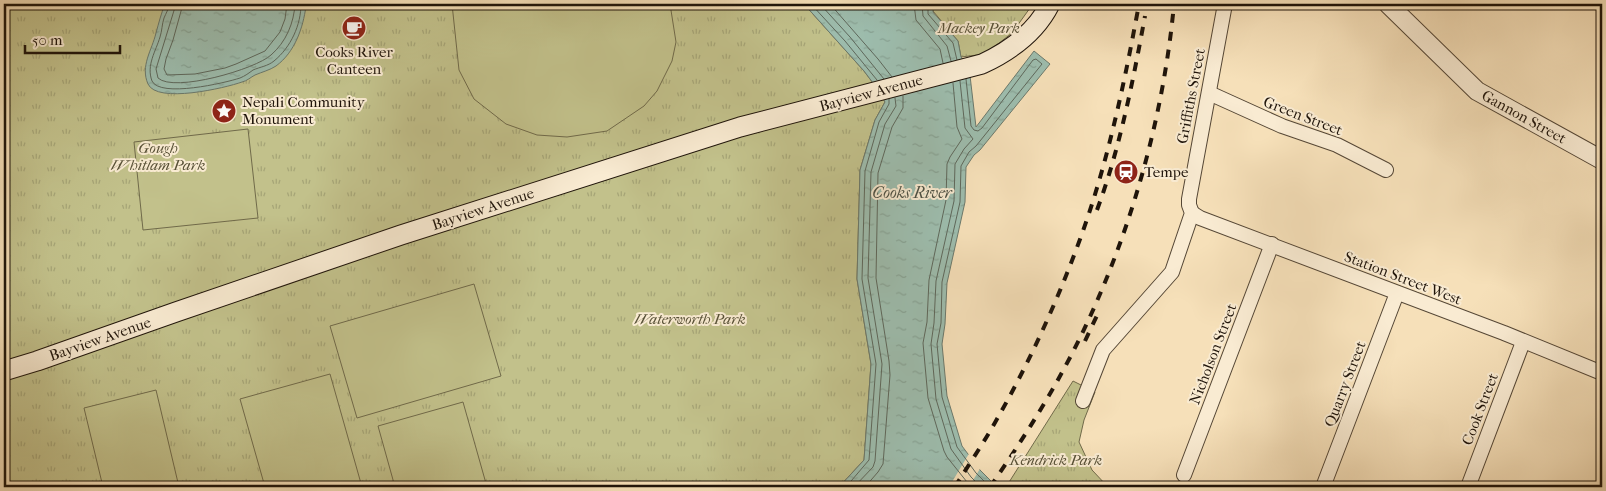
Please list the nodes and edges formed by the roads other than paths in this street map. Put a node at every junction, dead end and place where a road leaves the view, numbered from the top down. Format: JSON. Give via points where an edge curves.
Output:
{"nodes":[{"id":1,"x":1050,"y":4,"type":"edge"},
{"id":2,"x":1225,"y":4,"type":"edge"},
{"id":3,"x":1388,"y":4,"type":"edge"},
{"id":4,"x":1209,"y":93,"type":"junction"},
{"id":5,"x":1602,"y":160,"type":"edge"},
{"id":6,"x":1386,"y":170,"type":"dead end"},
{"id":7,"x":1192,"y":213,"type":"junction"},
{"id":8,"x":1272,"y":244,"type":"junction"},
{"id":9,"x":1397,"y":293,"type":"junction"},
{"id":10,"x":1523,"y":342,"type":"junction"},
{"id":11,"x":4,"y":371,"type":"edge"},
{"id":12,"x":1602,"y":373,"type":"edge"},
{"id":13,"x":1083,"y":401,"type":"dead end"},
{"id":14,"x":1184,"y":475,"type":"dead end"},
{"id":15,"x":1323,"y":487,"type":"edge"},
{"id":16,"x":1468,"y":487,"type":"edge"}],
"edges":[{"from":1,"to":11,"type":"main road","name":"Bayview Avenue","via":[[1040,21],[1013,46],[982,64],[740,127],[529,194]]},
{"from":2,"to":4,"type":"street","name":"Griffiths Street"},
{"from":3,"to":5,"type":"street","name":"Gannon Street","via":[[1477,91]]},
{"from":4,"to":6,"type":"street","name":"Green Street","via":[[1282,126],[1337,145]]},
{"from":4,"to":7,"type":"street","name":"Griffiths Street","via":[[1189,199]]},
{"from":7,"to":8,"type":"street","name":"Station Street West"},
{"from":7,"to":13,"type":"street","name":"Griffiths Street","via":[[1172,272],[1103,350]]},
{"from":8,"to":9,"type":"street","name":"Station Street West"},
{"from":8,"to":14,"type":"street","name":"Nicholson Street"},
{"from":9,"to":10,"type":"street","name":"Station Street West"},
{"from":9,"to":15,"type":"street","name":"Quarry Street"},
{"from":10,"to":12,"type":"street","name":"Station Street West"},
{"from":10,"to":16,"type":"street","name":"Cook Street"}]}
